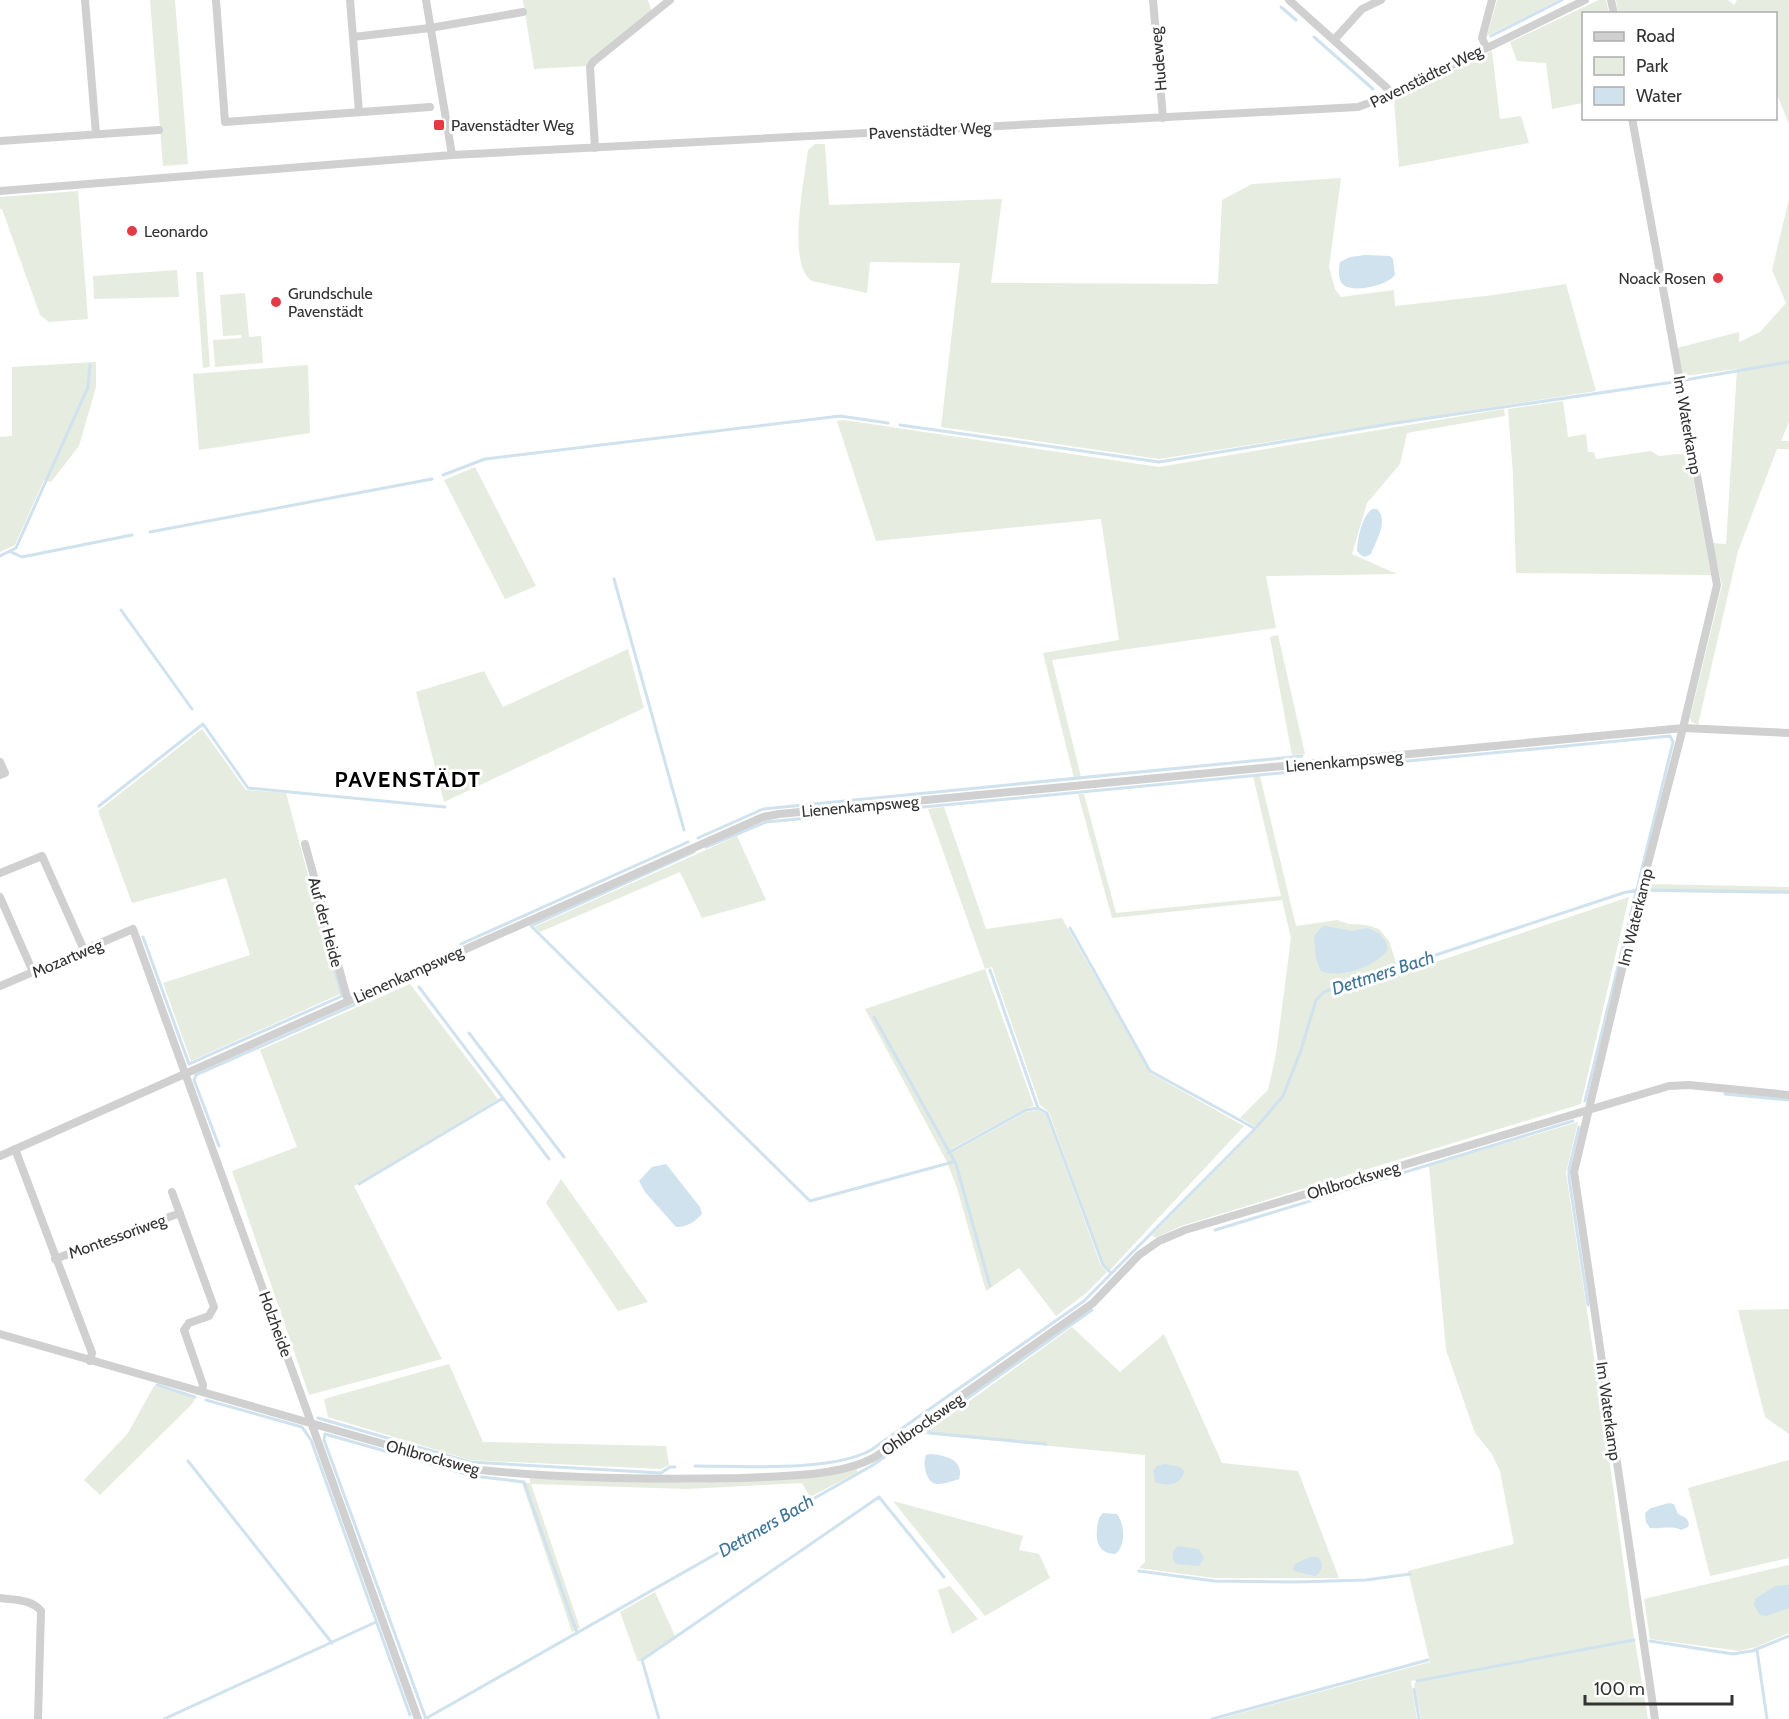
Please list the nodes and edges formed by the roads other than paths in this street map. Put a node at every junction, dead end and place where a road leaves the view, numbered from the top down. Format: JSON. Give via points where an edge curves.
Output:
{"nodes":[{"id":1,"x":85,"y":0,"type":"edge"},
{"id":2,"x":216,"y":0,"type":"edge"},
{"id":3,"x":350,"y":0,"type":"edge"},
{"id":4,"x":426,"y":0,"type":"edge"},
{"id":5,"x":670,"y":0,"type":"edge"},
{"id":6,"x":1153,"y":0,"type":"edge"},
{"id":7,"x":1289,"y":0,"type":"edge"},
{"id":8,"x":1381,"y":0,"type":"edge"},
{"id":9,"x":1492,"y":0,"type":"edge"},
{"id":10,"x":1585,"y":0,"type":"edge"},
{"id":11,"x":523,"y":12,"type":"dead end"},
{"id":12,"x":430,"y":28,"type":"junction"},
{"id":13,"x":353,"y":37,"type":"junction"},
{"id":14,"x":1334,"y":40,"type":"junction"},
{"id":15,"x":1486,"y":47,"type":"junction"},
{"id":16,"x":1391,"y":95,"type":"junction"},
{"id":17,"x":430,"y":107,"type":"dead end"},
{"id":18,"x":359,"y":112,"type":"junction"},
{"id":19,"x":1163,"y":118,"type":"junction"},
{"id":20,"x":1632,"y":120,"type":"edge"},
{"id":21,"x":159,"y":130,"type":"dead end"},
{"id":22,"x":96,"y":134,"type":"junction"},
{"id":23,"x":0,"y":141,"type":"edge"},
{"id":24,"x":596,"y":148,"type":"junction"},
{"id":25,"x":452,"y":155,"type":"junction"},
{"id":26,"x":0,"y":191,"type":"edge"},
{"id":27,"x":1683,"y":728,"type":"junction"},
{"id":28,"x":1789,"y":733,"type":"edge"},
{"id":29,"x":0,"y":762,"type":"edge"},
{"id":30,"x":0,"y":775,"type":"edge"},
{"id":31,"x":305,"y":844,"type":"dead end"},
{"id":32,"x":0,"y":873,"type":"edge"},
{"id":33,"x":0,"y":897,"type":"edge"},
{"id":34,"x":134,"y":929,"type":"joint"},
{"id":35,"x":84,"y":950,"type":"junction"},
{"id":36,"x":33,"y":972,"type":"junction"},
{"id":37,"x":0,"y":986,"type":"edge"},
{"id":38,"x":348,"y":1001,"type":"junction"},
{"id":39,"x":185,"y":1073,"type":"junction"},
{"id":40,"x":1789,"y":1095,"type":"edge"},
{"id":41,"x":1588,"y":1109,"type":"junction"},
{"id":42,"x":15,"y":1149,"type":"junction"},
{"id":43,"x":0,"y":1156,"type":"edge"},
{"id":44,"x":172,"y":1192,"type":"dead end"},
{"id":45,"x":180,"y":1213,"type":"junction"},
{"id":46,"x":55,"y":1258,"type":"junction"},
{"id":47,"x":0,"y":1334,"type":"edge"},
{"id":48,"x":90,"y":1361,"type":"junction"},
{"id":49,"x":202,"y":1392,"type":"junction"},
{"id":50,"x":312,"y":1423,"type":"junction"},
{"id":51,"x":0,"y":1598,"type":"edge"},
{"id":52,"x":38,"y":1719,"type":"edge"},
{"id":53,"x":418,"y":1719,"type":"edge"},
{"id":54,"x":1655,"y":1719,"type":"edge"}],
"edges":[{"from":1,"to":22,"type":"street"},
{"from":2,"to":18,"type":"street","via":[[225,122]]},
{"from":3,"to":13,"type":"street"},
{"from":4,"to":12,"type":"street"},
{"from":5,"to":24,"type":"street","via":[[593,62],[590,68]]},
{"from":6,"to":19,"type":"street","name":"Hudeweg"},
{"from":7,"to":14,"type":"street"},
{"from":8,"to":14,"type":"street","via":[[1362,9]]},
{"from":9,"to":15,"type":"street","via":[[1482,38]]},
{"from":10,"to":15,"type":"street","name":"Pavenstädter Weg"},
{"from":11,"to":12,"type":"street"},
{"from":12,"to":13,"type":"street"},
{"from":12,"to":25,"type":"street"},
{"from":13,"to":18,"type":"street"},
{"from":14,"to":16,"type":"street"},
{"from":15,"to":16,"type":"street","name":"Pavenstädter Weg"},
{"from":16,"to":19,"type":"street","name":"Pavenstädter Weg","via":[[1358,107]]},
{"from":17,"to":18,"type":"street"},
{"from":19,"to":24,"type":"street","name":"Pavenstädter Weg"},
{"from":20,"to":27,"type":"street","name":"Im Waterkamp","via":[[1716,585]]},
{"from":21,"to":22,"type":"street"},
{"from":22,"to":23,"type":"street"},
{"from":24,"to":25,"type":"street","name":"Pavenstädter Weg"},
{"from":25,"to":26,"type":"street","name":"Pavenstädter Weg"},
{"from":27,"to":28,"type":"street","name":"Lienenkampsweg"},
{"from":27,"to":38,"type":"street","name":"Lienenkampsweg","via":[[763,817]]},
{"from":27,"to":41,"type":"street","name":"Im Waterkamp"},
{"from":29,"to":30,"type":"street","via":[[5,773]]},
{"from":31,"to":38,"type":"street","name":"Auf der Heide"},
{"from":32,"to":35,"type":"street","via":[[42,856]]},
{"from":33,"to":36,"type":"street"},
{"from":34,"to":35,"type":"street","name":"Mozartweg"},
{"from":34,"to":39,"type":"street","name":"Holzheide"},
{"from":35,"to":36,"type":"street","name":"Mozartweg"},
{"from":36,"to":37,"type":"street","name":"Mozartweg"},
{"from":38,"to":39,"type":"street","name":"Lienenkampsweg"},
{"from":39,"to":42,"type":"street","name":"Lienenkampsweg"},
{"from":39,"to":50,"type":"street","name":"Holzheide"},
{"from":40,"to":41,"type":"street","name":"Ohlbrocksweg","via":[[1669,1086]]},
{"from":41,"to":50,"type":"street","name":"Ohlbrocksweg","via":[[1159,1241],[1139,1255],[1093,1303],[875,1457],[848,1467],[793,1476],[666,1480],[499,1472],[471,1469]]},
{"from":41,"to":54,"type":"street","name":"Im Waterkamp","via":[[1574,1172]]},
{"from":42,"to":43,"type":"street","name":"Lienenkampsweg"},
{"from":42,"to":46,"type":"street","name":"Montessoriweg"},
{"from":44,"to":45,"type":"street","name":"Montessoriweg"},
{"from":45,"to":46,"type":"street","name":"Montessoriweg"},
{"from":45,"to":49,"type":"street","name":"Montessoriweg","via":[[214,1307],[209,1316],[189,1323],[184,1330]]},
{"from":46,"to":48,"type":"street","name":"Montessoriweg","via":[[92,1353]]},
{"from":47,"to":48,"type":"street","name":"Ohlbrocksweg"},
{"from":48,"to":49,"type":"street","name":"Ohlbrocksweg"},
{"from":49,"to":50,"type":"street","name":"Ohlbrocksweg"},
{"from":50,"to":53,"type":"street","name":"Holzheide"},
{"from":51,"to":52,"type":"street","via":[[29,1602],[41,1611]]}]}
